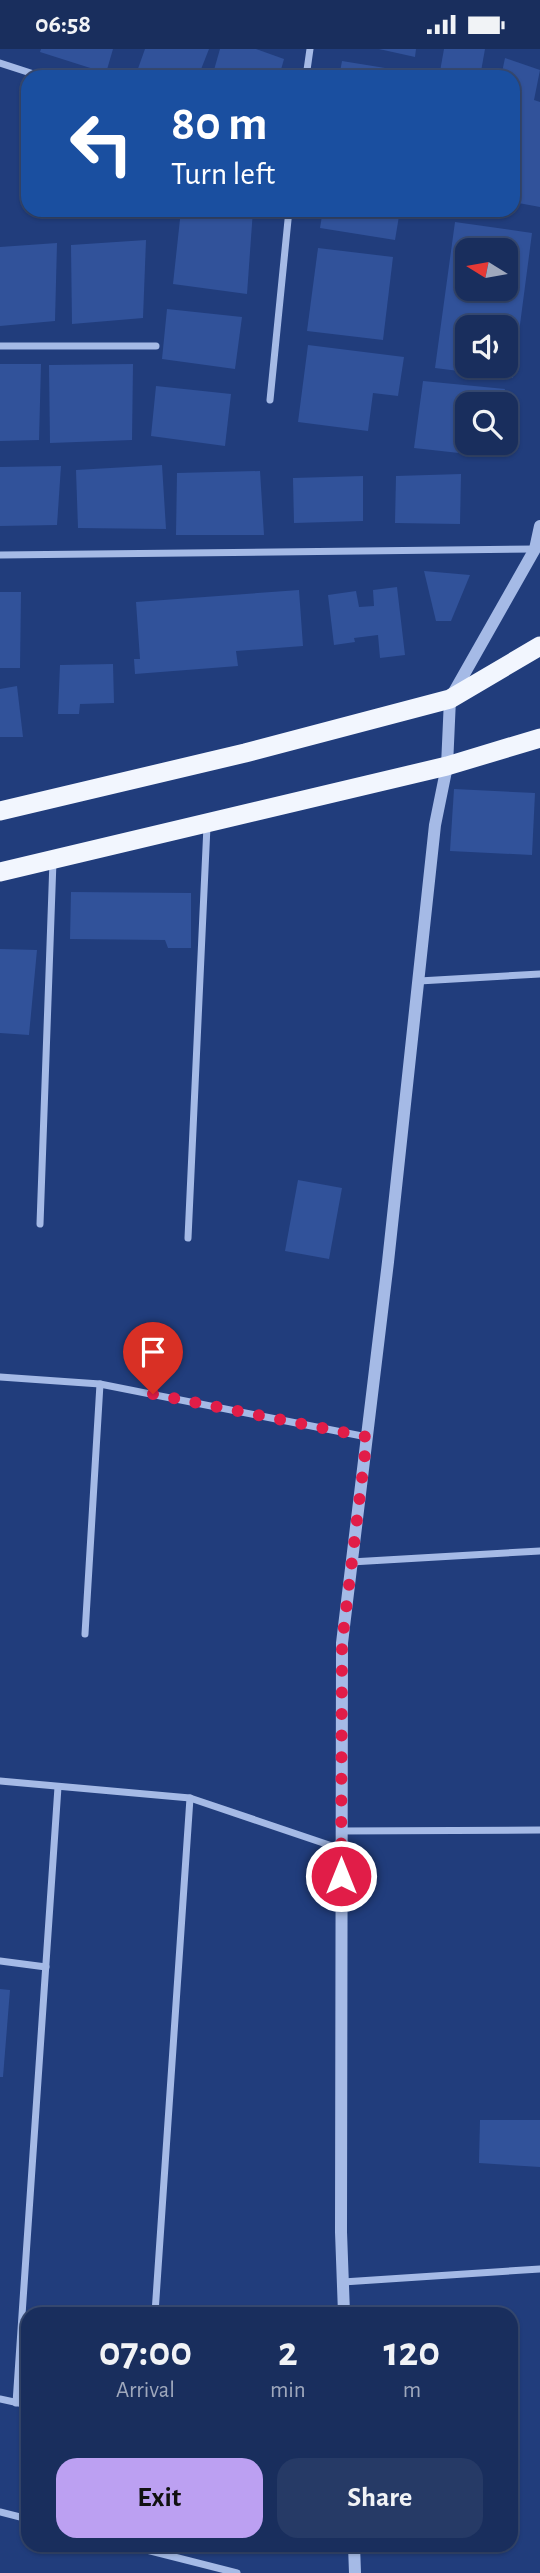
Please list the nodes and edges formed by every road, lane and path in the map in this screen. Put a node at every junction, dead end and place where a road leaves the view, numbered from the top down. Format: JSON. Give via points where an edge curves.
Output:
{"nodes":[{"id":1,"x":310,"y":49,"type":"edge"},
{"id":2,"x":0,"y":63,"type":"edge"},
{"id":3,"x":22,"y":70,"type":"edge"},
{"id":4,"x":307,"y":70,"type":"edge"},
{"id":5,"x":288,"y":217,"type":"edge"},
{"id":6,"x":0,"y":346,"type":"edge"},
{"id":7,"x":156,"y":346,"type":"dead end"},
{"id":8,"x":270,"y":400,"type":"dead end"},
{"id":9,"x":540,"y":526,"type":"edge"},
{"id":10,"x":535,"y":549,"type":"junction"},
{"id":11,"x":0,"y":555,"type":"edge"},
{"id":12,"x":540,"y":646,"type":"edge"},
{"id":13,"x":450,"y":699,"type":"junction"},
{"id":14,"x":540,"y":738,"type":"edge"},
{"id":15,"x":447,"y":766,"type":"junction"},
{"id":16,"x":0,"y":811,"type":"edge"},
{"id":17,"x":207,"y":822,"type":"junction"},
{"id":18,"x":53,"y":860,"type":"junction"},
{"id":19,"x":0,"y":871,"type":"edge"},
{"id":20,"x":540,"y":974,"type":"edge"},
{"id":21,"x":419,"y":981,"type":"junction"},
{"id":22,"x":40,"y":1224,"type":"dead end"},
{"id":23,"x":188,"y":1238,"type":"dead end"},
{"id":24,"x":0,"y":1377,"type":"edge"},
{"id":25,"x":100,"y":1384,"type":"junction"},
{"id":26,"x":367,"y":1437,"type":"junction"},
{"id":27,"x":540,"y":1551,"type":"edge"},
{"id":28,"x":351,"y":1562,"type":"junction"},
{"id":29,"x":85,"y":1634,"type":"dead end"},
{"id":30,"x":0,"y":1781,"type":"edge"},
{"id":31,"x":58,"y":1787,"type":"junction"},
{"id":32,"x":190,"y":1798,"type":"junction"},
{"id":33,"x":540,"y":1830,"type":"edge"},
{"id":34,"x":341,"y":1831,"type":"junction"},
{"id":35,"x":341,"y":1849,"type":"junction"},
{"id":36,"x":0,"y":1961,"type":"edge"},
{"id":37,"x":46,"y":1967,"type":"junction"},
{"id":38,"x":540,"y":2269,"type":"edge"},
{"id":39,"x":343,"y":2282,"type":"junction"},
{"id":40,"x":23,"y":2307,"type":"edge"},
{"id":41,"x":155,"y":2307,"type":"edge"},
{"id":42,"x":344,"y":2307,"type":"edge"},
{"id":43,"x":21,"y":2330,"type":"edge"},
{"id":44,"x":0,"y":2399,"type":"edge"},
{"id":45,"x":16,"y":2403,"type":"junction"},
{"id":46,"x":21,"y":2404,"type":"edge"},
{"id":47,"x":0,"y":2512,"type":"edge"},
{"id":48,"x":21,"y":2517,"type":"edge"},
{"id":49,"x":154,"y":2552,"type":"edge"},
{"id":50,"x":354,"y":2552,"type":"edge"},
{"id":51,"x":237,"y":2573,"type":"edge"},
{"id":52,"x":355,"y":2573,"type":"edge"}],
"edges":[{"from":1,"to":4,"type":"street"},
{"from":2,"to":3,"type":"street"},
{"from":5,"to":8,"type":"street"},
{"from":6,"to":7,"type":"street"},
{"from":9,"to":10,"type":"street"},
{"from":10,"to":11,"type":"street"},
{"from":10,"to":13,"type":"street"},
{"from":12,"to":13,"type":"highway"},
{"from":13,"to":15,"type":"street"},
{"from":13,"to":16,"type":"highway"},
{"from":14,"to":15,"type":"highway"},
{"from":15,"to":17,"type":"highway"},
{"from":15,"to":21,"type":"street","via":[[435,825]]},
{"from":17,"to":18,"type":"highway"},
{"from":17,"to":23,"type":"street"},
{"from":18,"to":19,"type":"highway"},
{"from":18,"to":22,"type":"street"},
{"from":20,"to":21,"type":"street"},
{"from":21,"to":26,"type":"street"},
{"from":24,"to":25,"type":"street"},
{"from":25,"to":26,"type":"street"},
{"from":25,"to":29,"type":"street"},
{"from":26,"to":28,"type":"street"},
{"from":27,"to":28,"type":"street"},
{"from":28,"to":34,"type":"street","via":[[342,1643]]},
{"from":30,"to":31,"type":"street"},
{"from":31,"to":32,"type":"street"},
{"from":31,"to":37,"type":"street"},
{"from":32,"to":35,"type":"street"},
{"from":32,"to":41,"type":"street"},
{"from":33,"to":34,"type":"street"},
{"from":34,"to":35,"type":"street"},
{"from":35,"to":39,"type":"street"},
{"from":36,"to":37,"type":"street"},
{"from":37,"to":40,"type":"street"},
{"from":38,"to":39,"type":"street"},
{"from":39,"to":42,"type":"street"},
{"from":43,"to":45,"type":"street"},
{"from":44,"to":45,"type":"street"},
{"from":45,"to":46,"type":"street"},
{"from":47,"to":48,"type":"street"},
{"from":49,"to":51,"type":"street"},
{"from":50,"to":52,"type":"street"}]}
